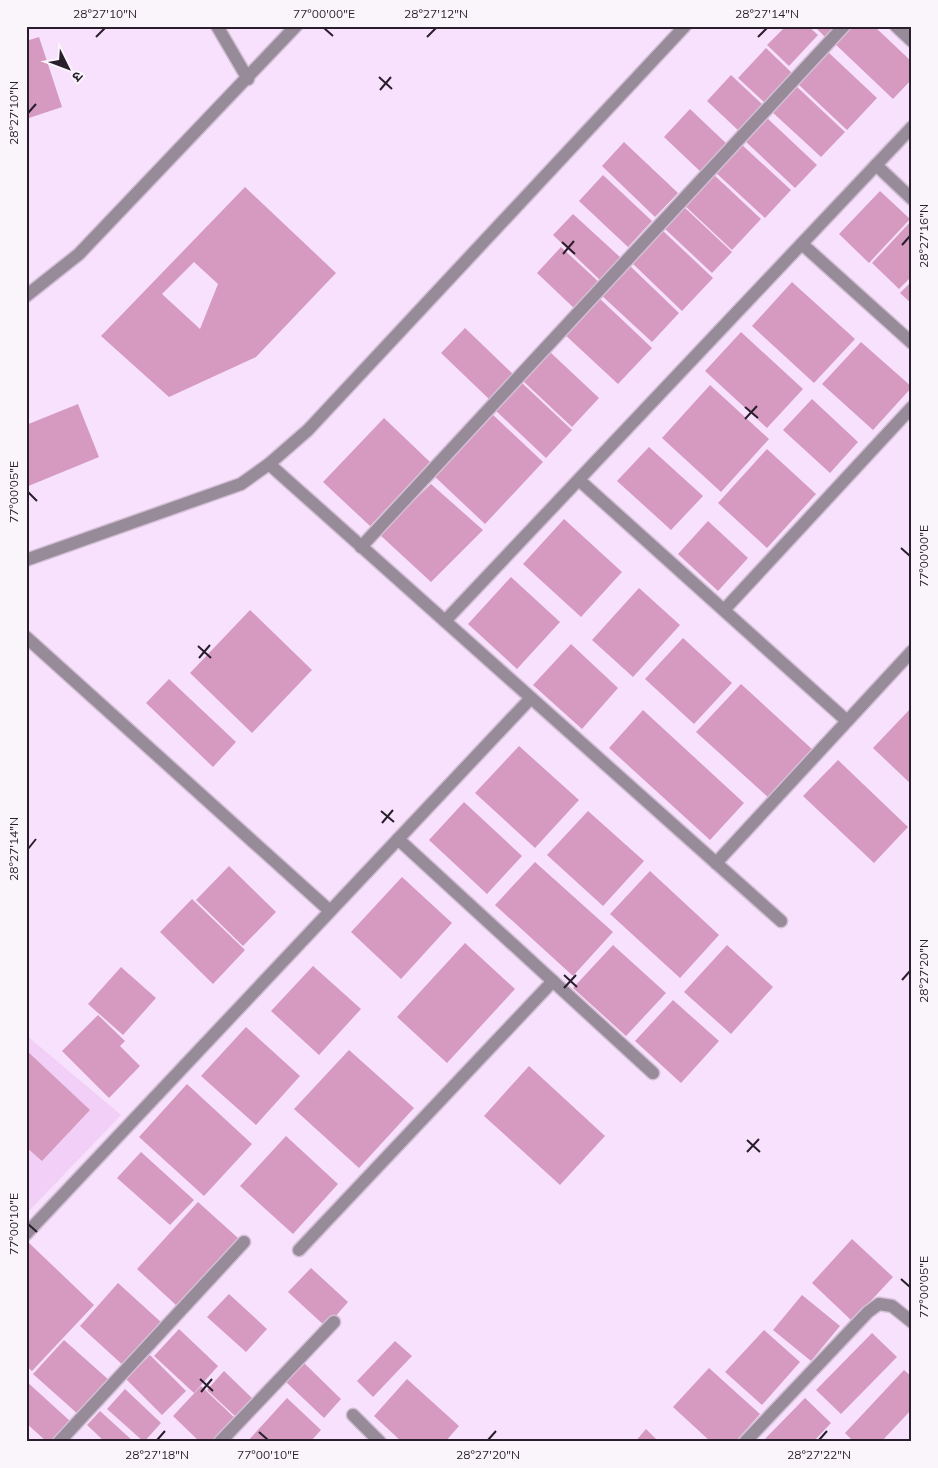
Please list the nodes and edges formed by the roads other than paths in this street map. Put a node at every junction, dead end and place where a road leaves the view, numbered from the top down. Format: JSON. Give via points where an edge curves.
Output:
{"nodes":[{"id":1,"x":217,"y":26,"type":"edge"},
{"id":2,"x":296,"y":26,"type":"edge"},
{"id":3,"x":684,"y":26,"type":"edge"},
{"id":4,"x":844,"y":26,"type":"edge"},
{"id":5,"x":896,"y":26,"type":"edge"},
{"id":6,"x":912,"y":42,"type":"edge"},
{"id":7,"x":248,"y":79,"type":"junction"},
{"id":8,"x":912,"y":126,"type":"edge"},
{"id":9,"x":876,"y":165,"type":"junction"},
{"id":10,"x":912,"y":198,"type":"edge"},
{"id":11,"x":802,"y":244,"type":"junction"},
{"id":12,"x":26,"y":296,"type":"edge"},
{"id":13,"x":912,"y":342,"type":"edge"},
{"id":14,"x":912,"y":407,"type":"edge"},
{"id":15,"x":269,"y":464,"type":"junction"},
{"id":16,"x":579,"y":480,"type":"junction"},
{"id":17,"x":361,"y":547,"type":"junction"},
{"id":18,"x":26,"y":560,"type":"edge"},
{"id":19,"x":724,"y":610,"type":"junction"},
{"id":20,"x":445,"y":621,"type":"junction"},
{"id":21,"x":26,"y":637,"type":"edge"},
{"id":22,"x":912,"y":651,"type":"edge"},
{"id":23,"x":531,"y":698,"type":"junction"},
{"id":24,"x":847,"y":721,"type":"junction"},
{"id":25,"x":398,"y":839,"type":"junction"},
{"id":26,"x":716,"y":863,"type":"junction"},
{"id":27,"x":330,"y":912,"type":"junction"},
{"id":28,"x":781,"y":922,"type":"dead end"},
{"id":29,"x":554,"y":981,"type":"junction"},
{"id":30,"x":653,"y":1072,"type":"dead end"},
{"id":31,"x":26,"y":1234,"type":"edge"},
{"id":32,"x":244,"y":1242,"type":"dead end"},
{"id":33,"x":299,"y":1250,"type":"dead end"},
{"id":34,"x":334,"y":1322,"type":"dead end"},
{"id":35,"x":912,"y":1322,"type":"edge"},
{"id":36,"x":353,"y":1415,"type":"dead end"},
{"id":37,"x":59,"y":1442,"type":"edge"},
{"id":38,"x":220,"y":1442,"type":"edge"},
{"id":39,"x":380,"y":1442,"type":"edge"},
{"id":40,"x":745,"y":1442,"type":"edge"}],
"edges":[{"from":1,"to":7,"type":"street"},
{"from":2,"to":7,"type":"street"},
{"from":3,"to":15,"type":"street","via":[[308,430]]},
{"from":4,"to":17,"type":"street"},
{"from":5,"to":6,"type":"street"},
{"from":7,"to":12,"type":"street","via":[[79,254]]},
{"from":8,"to":9,"type":"street"},
{"from":9,"to":10,"type":"street"},
{"from":9,"to":11,"type":"street"},
{"from":11,"to":13,"type":"street"},
{"from":11,"to":16,"type":"street"},
{"from":14,"to":19,"type":"street"},
{"from":15,"to":17,"type":"street"},
{"from":15,"to":18,"type":"street","via":[[240,484]]},
{"from":16,"to":19,"type":"street"},
{"from":16,"to":20,"type":"street"},
{"from":17,"to":20,"type":"street"},
{"from":19,"to":24,"type":"street"},
{"from":20,"to":23,"type":"street"},
{"from":21,"to":27,"type":"street"},
{"from":22,"to":24,"type":"street"},
{"from":23,"to":25,"type":"street"},
{"from":23,"to":26,"type":"street"},
{"from":24,"to":26,"type":"street"},
{"from":25,"to":27,"type":"street"},
{"from":25,"to":29,"type":"street"},
{"from":26,"to":28,"type":"street"},
{"from":27,"to":31,"type":"street"},
{"from":29,"to":30,"type":"street"},
{"from":29,"to":33,"type":"street"},
{"from":32,"to":37,"type":"street"},
{"from":34,"to":38,"type":"street"},
{"from":35,"to":40,"type":"street","via":[[892,1306],[879,1304]]},
{"from":36,"to":39,"type":"street"}]}
